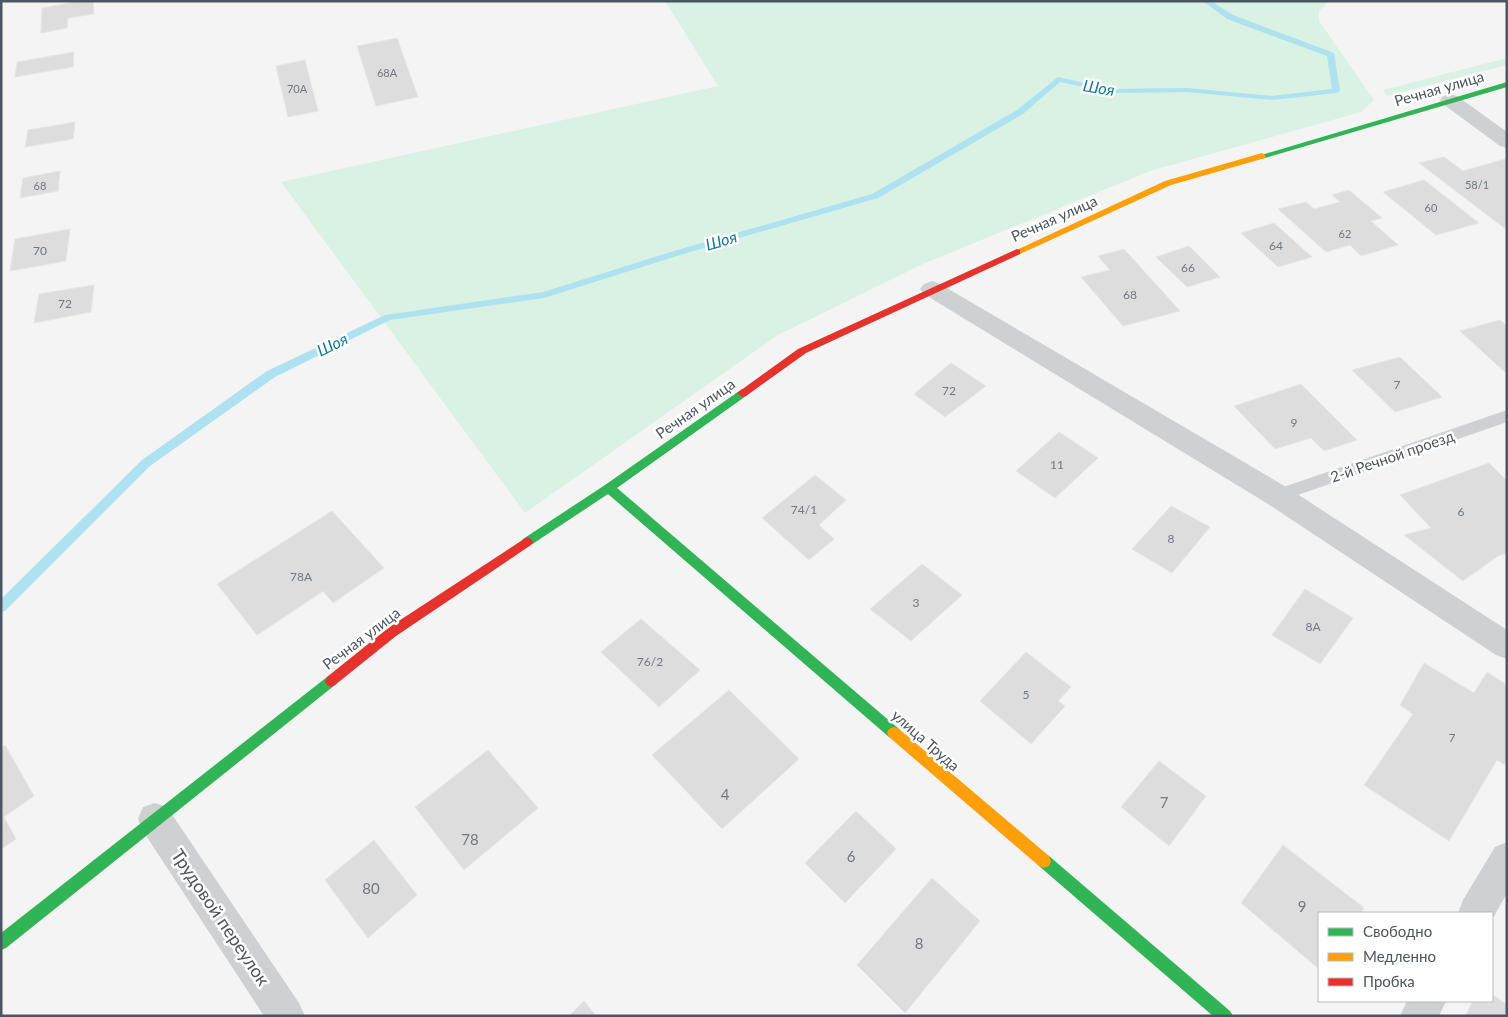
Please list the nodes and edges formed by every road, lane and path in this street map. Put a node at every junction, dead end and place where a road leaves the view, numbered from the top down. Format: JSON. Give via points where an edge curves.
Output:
{"nodes":[{"id":1,"x":1507,"y":84,"type":"edge"},
{"id":2,"x":1450,"y":100,"type":"junction"},
{"id":3,"x":1507,"y":142,"type":"edge"},
{"id":4,"x":932,"y":289,"type":"junction"},
{"id":5,"x":1507,"y":416,"type":"edge"},
{"id":6,"x":609,"y":488,"type":"junction"},
{"id":7,"x":1278,"y":496,"type":"junction"},
{"id":8,"x":1507,"y":646,"type":"edge"},
{"id":9,"x":155,"y":819,"type":"junction"},
{"id":10,"x":1507,"y":859,"type":"edge"},
{"id":11,"x":1477,"y":912,"type":"edge"},
{"id":12,"x":1,"y":943,"type":"edge"},
{"id":13,"x":1426,"y":1002,"type":"edge"},
{"id":14,"x":286,"y":1016,"type":"edge"},
{"id":15,"x":1225,"y":1016,"type":"edge"},
{"id":16,"x":1419,"y":1016,"type":"edge"}],
"edges":[{"from":1,"to":2,"type":"street","name":"Речная улица"},
{"from":2,"to":3,"type":"street"},
{"from":2,"to":4,"type":"street","name":"Речная улица","via":[[1168,183]]},
{"from":4,"to":6,"type":"street","name":"Речная улица","via":[[802,350]]},
{"from":4,"to":7,"type":"street"},
{"from":5,"to":7,"type":"lane","name":"2-й Речной проезд"},
{"from":6,"to":9,"type":"street","name":"Речная улица","via":[[392,632]]},
{"from":6,"to":15,"type":"street","name":"улица Труда"},
{"from":7,"to":8,"type":"street"},
{"from":9,"to":12,"type":"street","name":"Речная улица"},
{"from":9,"to":14,"type":"street","name":"Трудовой переулок"},
{"from":10,"to":11,"type":"street"},
{"from":13,"to":16,"type":"street"}]}
